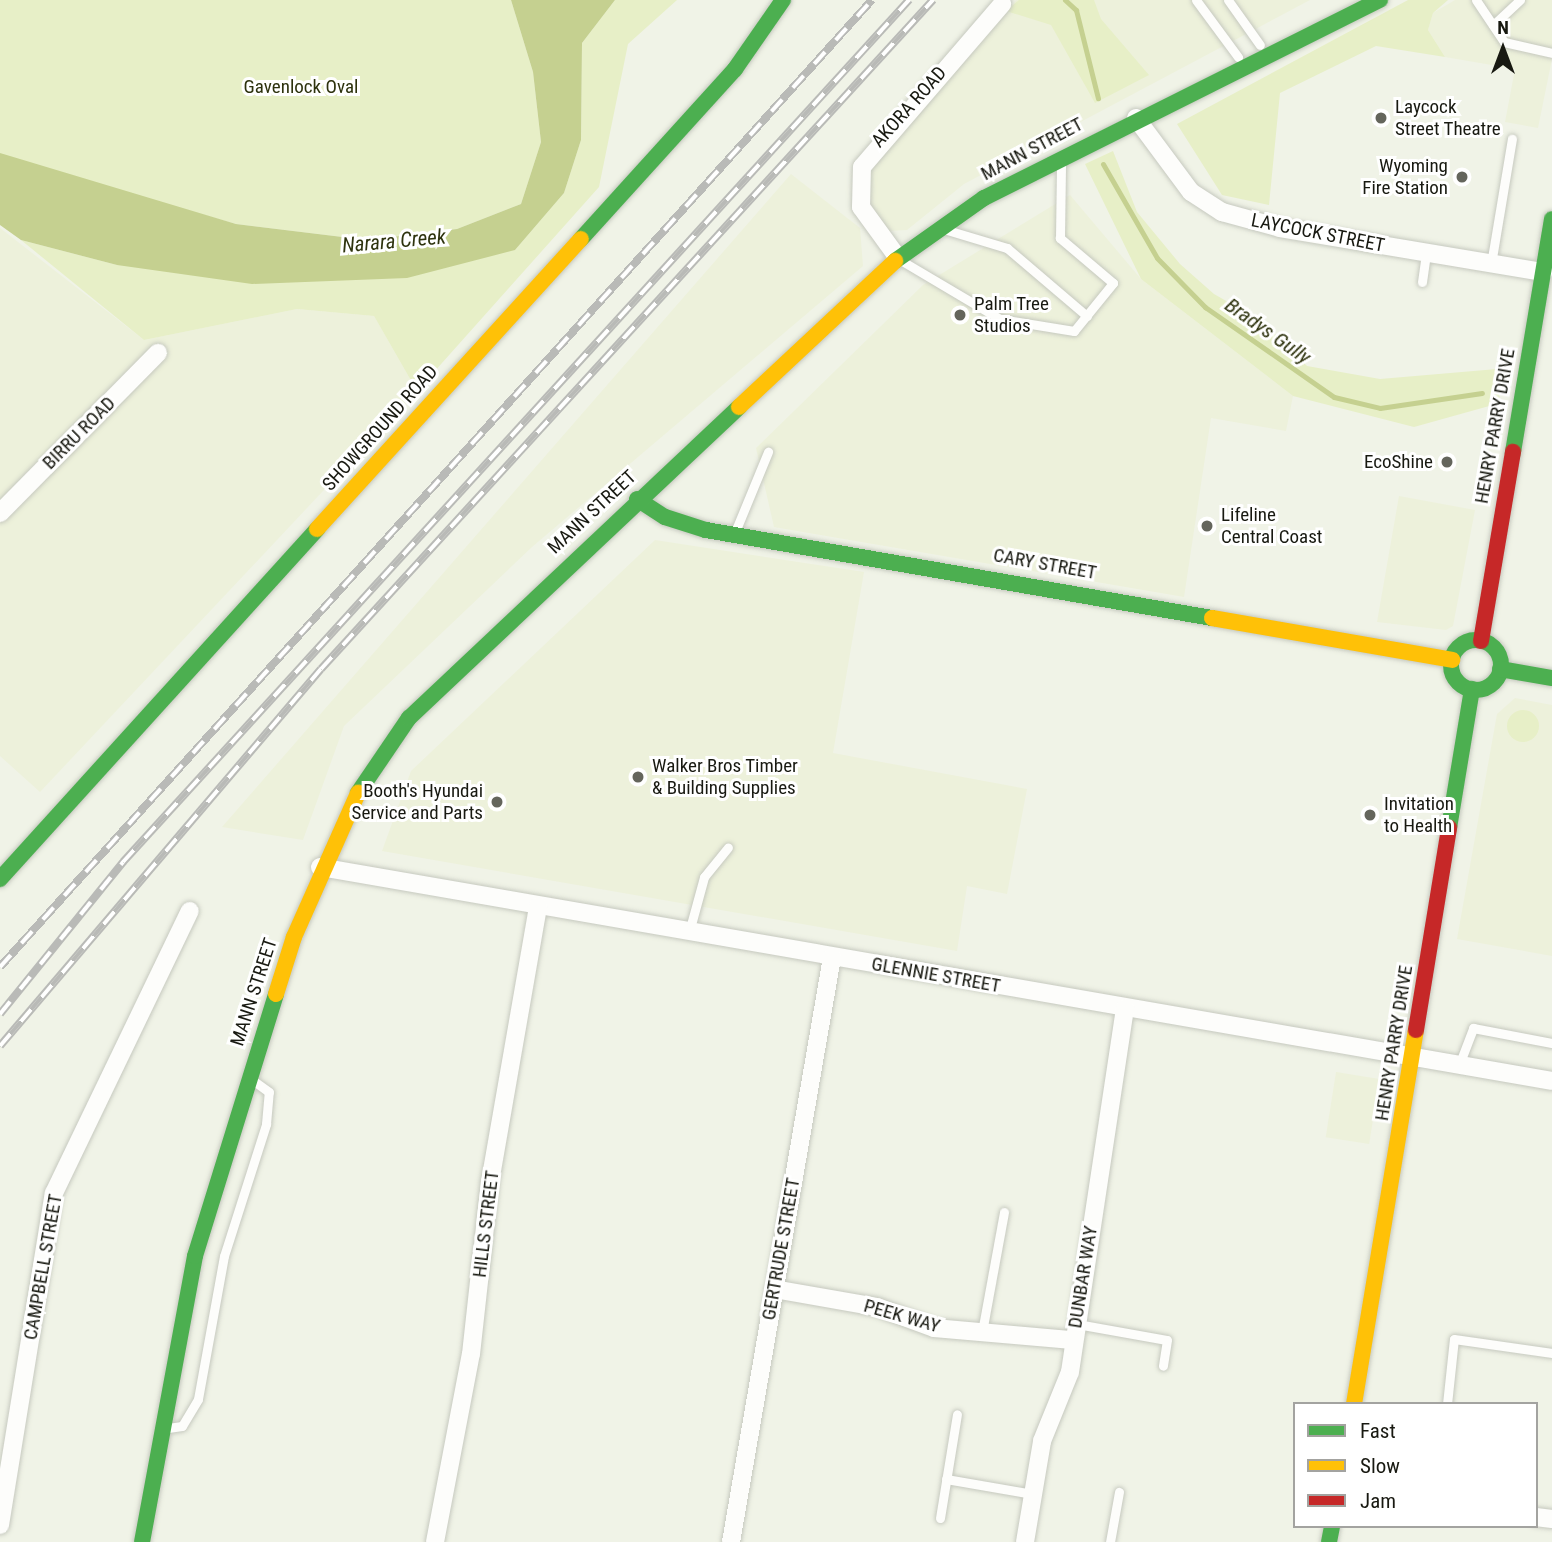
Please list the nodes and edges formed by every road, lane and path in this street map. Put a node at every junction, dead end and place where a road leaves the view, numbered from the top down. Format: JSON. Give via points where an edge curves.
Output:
{"nodes":[{"id":1,"x":783,"y":0,"type":"edge"},
{"id":2,"x":1196,"y":0,"type":"edge"},
{"id":3,"x":1228,"y":0,"type":"edge"},
{"id":4,"x":1345,"y":0,"type":"edge"},
{"id":5,"x":1380,"y":0,"type":"edge"},
{"id":6,"x":1476,"y":0,"type":"edge"},
{"id":7,"x":1520,"y":0,"type":"edge"},
{"id":8,"x":1002,"y":4,"type":"dead end"},
{"id":9,"x":1493,"y":25,"type":"junction"},
{"id":10,"x":1261,"y":45,"type":"junction"},
{"id":11,"x":1552,"y":53,"type":"edge"},
{"id":12,"x":1238,"y":57,"type":"junction"},
{"id":13,"x":1136,"y":118,"type":"junction"},
{"id":14,"x":1512,"y":139,"type":"dead end"},
{"id":15,"x":1061,"y":158,"type":"junction"},
{"id":16,"x":1552,"y":219,"type":"edge"},
{"id":17,"x":942,"y":228,"type":"junction"},
{"id":18,"x":1426,"y":253,"type":"junction"},
{"id":19,"x":898,"y":258,"type":"junction"},
{"id":20,"x":1491,"y":264,"type":"junction"},
{"id":21,"x":1542,"y":272,"type":"junction"},
{"id":22,"x":1422,"y":282,"type":"dead end"},
{"id":23,"x":1087,"y":316,"type":"junction"},
{"id":24,"x":158,"y":354,"type":"dead end"},
{"id":25,"x":768,"y":452,"type":"dead end"},
{"id":26,"x":637,"y":499,"type":"junction"},
{"id":27,"x":0,"y":513,"type":"edge"},
{"id":28,"x":735,"y":534,"type":"junction"},
{"id":29,"x":1481,"y":640,"type":"junction"},
{"id":30,"x":1452,"y":660,"type":"junction"},
{"id":31,"x":1500,"y":669,"type":"junction"},
{"id":32,"x":1552,"y":678,"type":"edge"},
{"id":33,"x":1472,"y":689,"type":"junction"},
{"id":34,"x":728,"y":847,"type":"dead end"},
{"id":35,"x":320,"y":867,"type":"junction"},
{"id":36,"x":0,"y":879,"type":"edge"},
{"id":37,"x":538,"y":906,"type":"junction"},
{"id":38,"x":190,"y":911,"type":"dead end"},
{"id":39,"x":689,"y":932,"type":"junction"},
{"id":40,"x":832,"y":957,"type":"junction"},
{"id":41,"x":1125,"y":1008,"type":"junction"},
{"id":42,"x":1552,"y":1044,"type":"edge"},
{"id":43,"x":1413,"y":1056,"type":"junction"},
{"id":44,"x":1459,"y":1065,"type":"junction"},
{"id":45,"x":249,"y":1080,"type":"junction"},
{"id":46,"x":1552,"y":1081,"type":"edge"},
{"id":47,"x":1004,"y":1212,"type":"dead end"},
{"id":48,"x":774,"y":1289,"type":"junction"},
{"id":49,"x":982,"y":1332,"type":"junction"},
{"id":50,"x":1074,"y":1332,"type":"junction"},
{"id":51,"x":1552,"y":1353,"type":"edge"},
{"id":52,"x":1163,"y":1366,"type":"dead end"},
{"id":53,"x":1354,"y":1402,"type":"edge"},
{"id":54,"x":1447,"y":1402,"type":"edge"},
{"id":55,"x":957,"y":1413,"type":"dead end"},
{"id":56,"x":161,"y":1428,"type":"junction"},
{"id":57,"x":946,"y":1479,"type":"junction"},
{"id":58,"x":1119,"y":1492,"type":"dead end"},
{"id":59,"x":1033,"y":1494,"type":"junction"},
{"id":60,"x":940,"y":1518,"type":"dead end"},
{"id":61,"x":0,"y":1525,"type":"edge"},
{"id":62,"x":142,"y":1542,"type":"edge"},
{"id":63,"x":435,"y":1542,"type":"edge"},
{"id":64,"x":731,"y":1542,"type":"edge"},
{"id":65,"x":1026,"y":1542,"type":"edge"},
{"id":66,"x":1110,"y":1542,"type":"edge"}],
"edges":[{"from":1,"to":36,"type":"main road","name":"SHOWGROUND ROAD","via":[[735,69]]},
{"from":2,"to":12,"type":"lane"},
{"from":3,"to":10,"type":"lane"},
{"from":4,"to":10,"type":"main road","name":"MANN STREET"},
{"from":5,"to":13,"type":"main road","name":"MANN STREET"},
{"from":6,"to":9,"type":"lane"},
{"from":7,"to":9,"type":"lane"},
{"from":8,"to":19,"type":"street","name":"AKORA ROAD","via":[[862,167],[861,207]]},
{"from":9,"to":11,"type":"lane","via":[[1504,42]]},
{"from":10,"to":12,"type":"main road","name":"MANN STREET"},
{"from":12,"to":13,"type":"main road","name":"MANN STREET"},
{"from":13,"to":15,"type":"main road","name":"MANN STREET"},
{"from":13,"to":18,"type":"street","name":"LAYCOCK STREET","via":[[1191,192],[1222,212]]},
{"from":14,"to":20,"type":"lane"},
{"from":15,"to":17,"type":"main road","name":"MANN STREET"},
{"from":15,"to":23,"type":"lane","via":[[1060,238],[1113,283]]},
{"from":16,"to":21,"type":"main road","name":"HENRY PARRY DRIVE"},
{"from":17,"to":19,"type":"main road","name":"MANN STREET"},
{"from":17,"to":23,"type":"lane","via":[[1007,248]]},
{"from":18,"to":20,"type":"street","name":"LAYCOCK STREET"},
{"from":18,"to":22,"type":"lane"},
{"from":19,"to":23,"type":"lane","via":[[1000,320],[1074,331]]},
{"from":19,"to":26,"type":"main road","name":"MANN STREET"},
{"from":20,"to":21,"type":"street","name":"LAYCOCK STREET"},
{"from":21,"to":29,"type":"main road","name":"HENRY PARRY DRIVE"},
{"from":24,"to":27,"type":"street","name":"BIRRU ROAD"},
{"from":25,"to":28,"type":"lane"},
{"from":26,"to":28,"type":"main road","name":"CARY STREET","via":[[676,522]]},
{"from":26,"to":35,"type":"main road","name":"MANN STREET","via":[[409,719],[355,793]]},
{"from":28,"to":30,"type":"main road","name":"CARY STREET"},
{"from":29,"to":30,"type":"main road","via":[[1459,647]]},
{"from":29,"to":31,"type":"main road","via":[[1498,654]]},
{"from":30,"to":33,"type":"main road","via":[[1458,682]]},
{"from":31,"to":32,"type":"main road"},
{"from":31,"to":33,"type":"main road","via":[[1493,682]]},
{"from":33,"to":43,"type":"main road","name":"HENRY PARRY DRIVE"},
{"from":34,"to":39,"type":"lane","via":[[704,877]]},
{"from":35,"to":37,"type":"street","name":"GLENNIE STREET"},
{"from":35,"to":45,"type":"main road","name":"MANN STREET"},
{"from":37,"to":39,"type":"street","name":"GLENNIE STREET"},
{"from":37,"to":63,"type":"street","name":"HILLS STREET","via":[[490,1182],[471,1354]]},
{"from":38,"to":61,"type":"street","name":"CAMPBELL STREET","via":[[54,1194]]},
{"from":39,"to":40,"type":"street","name":"GLENNIE STREET"},
{"from":40,"to":41,"type":"street","name":"GLENNIE STREET"},
{"from":40,"to":48,"type":"street","name":"GERTRUDE STREET"},
{"from":41,"to":43,"type":"street","name":"GLENNIE STREET"},
{"from":41,"to":50,"type":"street","name":"DUNBAR WAY"},
{"from":42,"to":44,"type":"lane","via":[[1473,1028]]},
{"from":43,"to":44,"type":"street","name":"GLENNIE STREET"},
{"from":43,"to":53,"type":"main road","name":"HENRY PARRY DRIVE"},
{"from":44,"to":46,"type":"street","name":"GLENNIE STREET"},
{"from":45,"to":56,"type":"main road","name":"MANN STREET","via":[[195,1256]]},
{"from":45,"to":56,"type":"lane","via":[[269,1092],[265,1124],[224,1256],[198,1399],[182,1426]]},
{"from":47,"to":49,"type":"lane"},
{"from":48,"to":49,"type":"street","name":"PEEK WAY","via":[[877,1307],[934,1328]]},
{"from":48,"to":64,"type":"street","name":"GERTRUDE STREET"},
{"from":49,"to":50,"type":"street","name":"PEEK WAY"},
{"from":50,"to":52,"type":"lane","via":[[1167,1340]]},
{"from":50,"to":59,"type":"street","name":"DUNBAR WAY","via":[[1070,1372],[1042,1441]]},
{"from":51,"to":54,"type":"lane","via":[[1454,1339]]},
{"from":55,"to":57,"type":"lane"},
{"from":56,"to":62,"type":"main road","name":"MANN STREET"},
{"from":57,"to":59,"type":"lane"},
{"from":57,"to":60,"type":"lane"},
{"from":58,"to":66,"type":"lane"},
{"from":59,"to":65,"type":"street","name":"DUNBAR WAY"}]}
